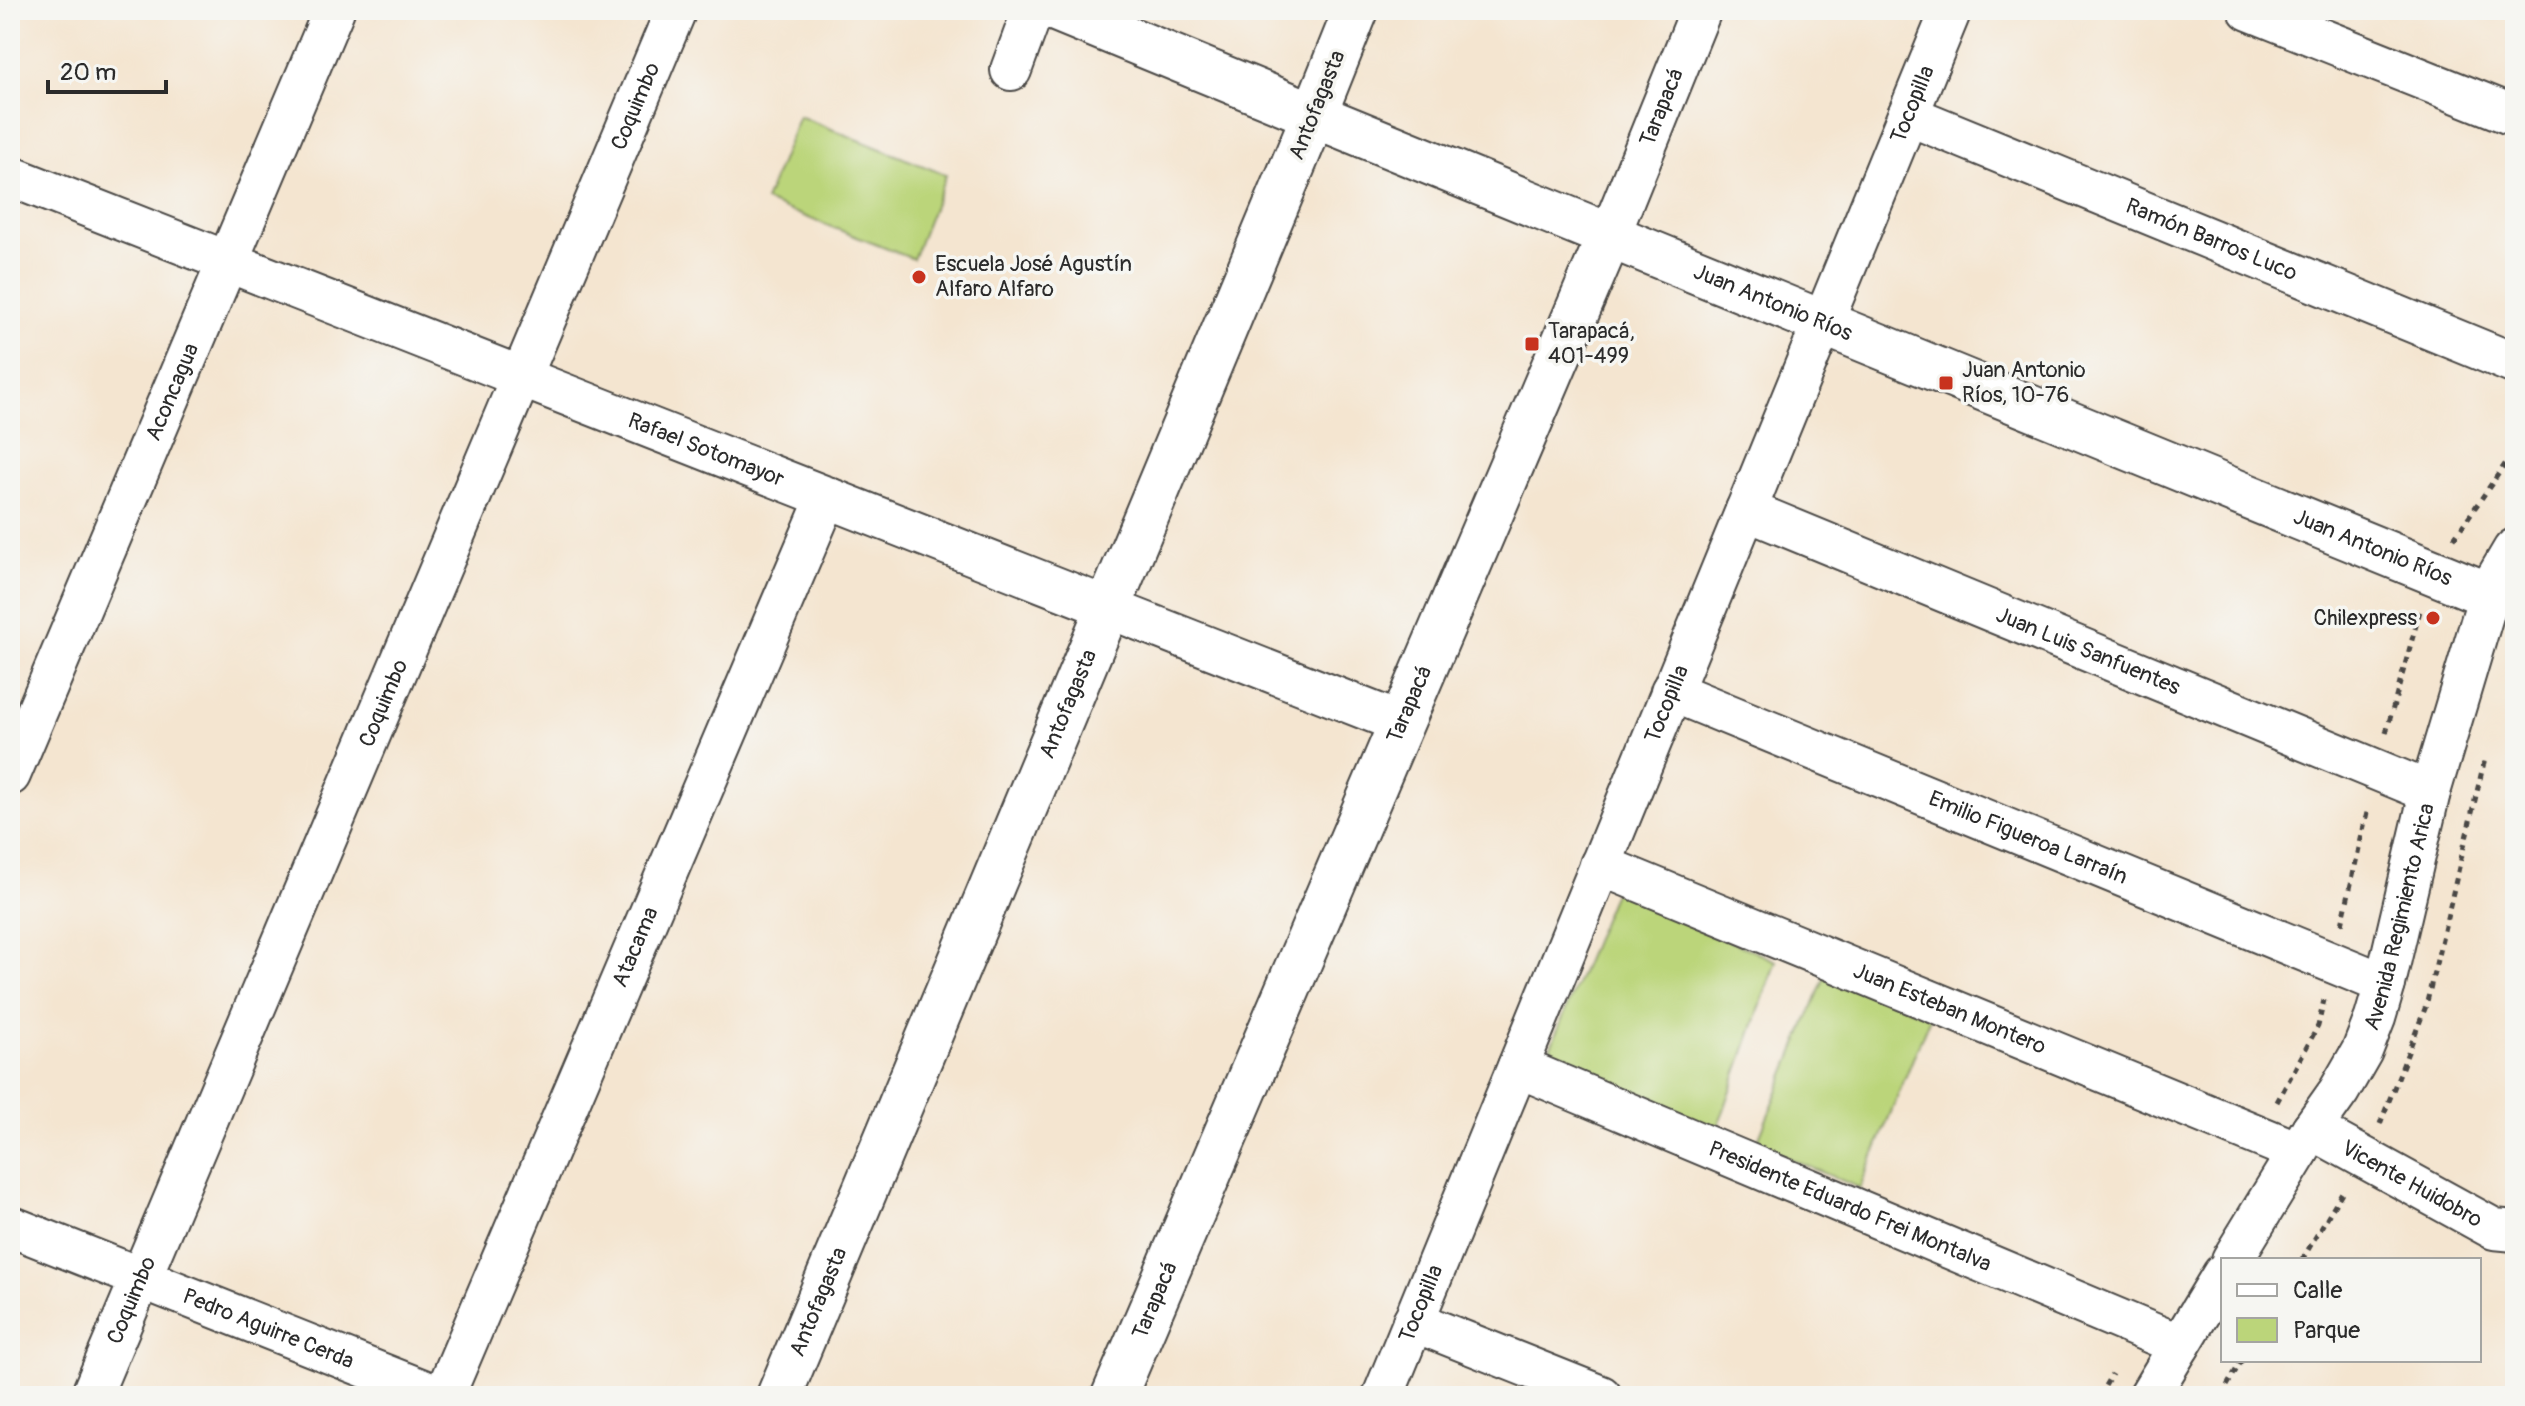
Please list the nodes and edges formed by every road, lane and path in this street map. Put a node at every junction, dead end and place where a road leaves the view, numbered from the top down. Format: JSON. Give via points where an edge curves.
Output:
{"nodes":[{"id":1,"x":334,"y":10,"type":"edge"},
{"id":2,"x":676,"y":10,"type":"edge"},
{"id":3,"x":1033,"y":10,"type":"edge"},
{"id":4,"x":1058,"y":10,"type":"edge"},
{"id":5,"x":1356,"y":10,"type":"edge"},
{"id":6,"x":1701,"y":10,"type":"edge"},
{"id":7,"x":1951,"y":10,"type":"edge"},
{"id":8,"x":2249,"y":10,"type":"edge"},
{"id":9,"x":1011,"y":70,"type":"dead end"},
{"id":10,"x":1314,"y":115,"type":"junction"},
{"id":11,"x":1908,"y":115,"type":"junction"},
{"id":12,"x":2515,"y":116,"type":"edge"},
{"id":13,"x":10,"y":176,"type":"edge"},
{"id":14,"x":1609,"y":237,"type":"junction"},
{"id":15,"x":228,"y":261,"type":"junction"},
{"id":16,"x":1822,"y":324,"type":"junction"},
{"id":17,"x":2515,"y":364,"type":"edge"},
{"id":18,"x":521,"y":376,"type":"junction"},
{"id":19,"x":2515,"y":450,"type":"edge"},
{"id":20,"x":827,"y":497,"type":"junction"},
{"id":21,"x":1746,"y":510,"type":"junction"},
{"id":22,"x":2515,"y":551,"type":"edge"},
{"id":23,"x":2431,"y":571,"type":"junction"},
{"id":24,"x":2489,"y":595,"type":"junction"},
{"id":25,"x":1108,"y":607,"type":"junction"},
{"id":26,"x":1671,"y":691,"type":"junction"},
{"id":27,"x":1401,"y":723,"type":"junction"},
{"id":28,"x":2376,"y":769,"type":"junction"},
{"id":29,"x":10,"y":775,"type":"edge"},
{"id":30,"x":2430,"y":792,"type":"junction"},
{"id":31,"x":1600,"y":865,"type":"junction"},
{"id":32,"x":2333,"y":963,"type":"junction"},
{"id":33,"x":2385,"y":984,"type":"junction"},
{"id":34,"x":1518,"y":1067,"type":"junction"},
{"id":35,"x":2259,"y":1136,"type":"junction"},
{"id":36,"x":2305,"y":1140,"type":"junction"},
{"id":37,"x":10,"y":1226,"type":"edge"},
{"id":38,"x":2515,"y":1231,"type":"edge"},
{"id":39,"x":2233,"y":1258,"type":"edge"},
{"id":40,"x":2221,"y":1277,"type":"edge"},
{"id":41,"x":140,"y":1278,"type":"junction"},
{"id":42,"x":1413,"y":1321,"type":"junction"},
{"id":43,"x":2140,"y":1328,"type":"junction"},
{"id":44,"x":2180,"y":1345,"type":"junction"},
{"id":45,"x":2241,"y":1362,"type":"edge"},
{"id":46,"x":91,"y":1396,"type":"edge"},
{"id":47,"x":441,"y":1396,"type":"edge"},
{"id":48,"x":779,"y":1396,"type":"edge"},
{"id":49,"x":1114,"y":1396,"type":"edge"},
{"id":50,"x":1383,"y":1396,"type":"edge"},
{"id":51,"x":1601,"y":1396,"type":"edge"},
{"id":52,"x":2099,"y":1396,"type":"edge"},
{"id":53,"x":2149,"y":1396,"type":"edge"},
{"id":54,"x":2221,"y":1396,"type":"edge"}],
"edges":[{"from":1,"to":15,"type":"street","name":"Aconcagua"},
{"from":2,"to":18,"type":"street","name":"Coquimbo"},
{"from":3,"to":9,"type":"street"},
{"from":4,"to":10,"type":"main road","name":"Juan Antonio Ríos"},
{"from":5,"to":10,"type":"main road","name":"Antofagasta"},
{"from":6,"to":14,"type":"street","name":"Tarapacá"},
{"from":7,"to":11,"type":"street","name":"Tocopilla"},
{"from":8,"to":12,"type":"street"},
{"from":10,"to":14,"type":"main road","name":"Juan Antonio Ríos"},
{"from":10,"to":25,"type":"main road","name":"Antofagasta"},
{"from":11,"to":16,"type":"street","name":"Tocopilla"},
{"from":11,"to":17,"type":"street","name":"Ramón Barros Luco"},
{"from":13,"to":15,"type":"street","name":"Rafael Sotomayor"},
{"from":14,"to":16,"type":"main road","name":"Juan Antonio Ríos"},
{"from":14,"to":27,"type":"main road","name":"Tarapacá"},
{"from":15,"to":18,"type":"street","name":"Rafael Sotomayor"},
{"from":15,"to":29,"type":"street","name":"Aconcagua"},
{"from":16,"to":21,"type":"street","name":"Tocopilla"},
{"from":16,"to":23,"type":"main road","name":"Juan Antonio Ríos"},
{"from":18,"to":20,"type":"street","name":"Rafael Sotomayor"},
{"from":18,"to":41,"type":"street","name":"Coquimbo"},
{"from":19,"to":23,"type":"path"},
{"from":20,"to":25,"type":"street","name":"Rafael Sotomayor"},
{"from":20,"to":47,"type":"street","name":"Atacama"},
{"from":21,"to":26,"type":"street","name":"Tocopilla"},
{"from":21,"to":28,"type":"street","name":"Juan Luis Sanfuentes"},
{"from":22,"to":24,"type":"main road","name":"Avenida Regimiento Arica"},
{"from":23,"to":24,"type":"main road","name":"Juan Antonio Ríos"},
{"from":23,"to":28,"type":"path"},
{"from":24,"to":30,"type":"street","name":"Avenida Regimiento Arica"},
{"from":25,"to":27,"type":"street","name":"Rafael Sotomayor"},
{"from":25,"to":48,"type":"main road","name":"Antofagasta"},
{"from":26,"to":31,"type":"street","name":"Tocopilla"},
{"from":26,"to":32,"type":"street","name":"Emilio Figueroa Larraín"},
{"from":27,"to":49,"type":"main road","name":"Tarapacá"},
{"from":28,"to":30,"type":"street","name":"Juan Luis Sanfuentes"},
{"from":28,"to":32,"type":"path"},
{"from":30,"to":33,"type":"street","name":"Avenida Regimiento Arica"},
{"from":31,"to":34,"type":"street","name":"Tocopilla"},
{"from":31,"to":35,"type":"street","name":"Juan Esteban Montero"},
{"from":32,"to":33,"type":"street","name":"Emilio Figueroa Larraín"},
{"from":32,"to":35,"type":"path","via":[[2318,1026]]},
{"from":33,"to":36,"type":"street","name":"Avenida Regimiento Arica","via":[[2362,1051]]},
{"from":34,"to":42,"type":"street","name":"Tocopilla"},
{"from":34,"to":43,"type":"street","name":"Presidente Eduardo Frei Montalva"},
{"from":35,"to":36,"type":"street","name":"Juan Esteban Montero"},
{"from":36,"to":38,"type":"street","name":"Vicente Huidobro","via":[[2494,1229]]},
{"from":36,"to":39,"type":"street","name":"Avenida Regimiento Arica"},
{"from":37,"to":41,"type":"street","name":"Pedro Aguirre Cerda"},
{"from":40,"to":44,"type":"street"},
{"from":41,"to":46,"type":"street","name":"Coquimbo"},
{"from":41,"to":47,"type":"street","name":"Pedro Aguirre Cerda"},
{"from":42,"to":50,"type":"street","name":"Tocopilla"},
{"from":42,"to":51,"type":"street"},
{"from":43,"to":44,"type":"street","name":"Presidente Eduardo Frei Montalva"},
{"from":43,"to":52,"type":"path"},
{"from":44,"to":53,"type":"street"},
{"from":45,"to":54,"type":"path"}]}
